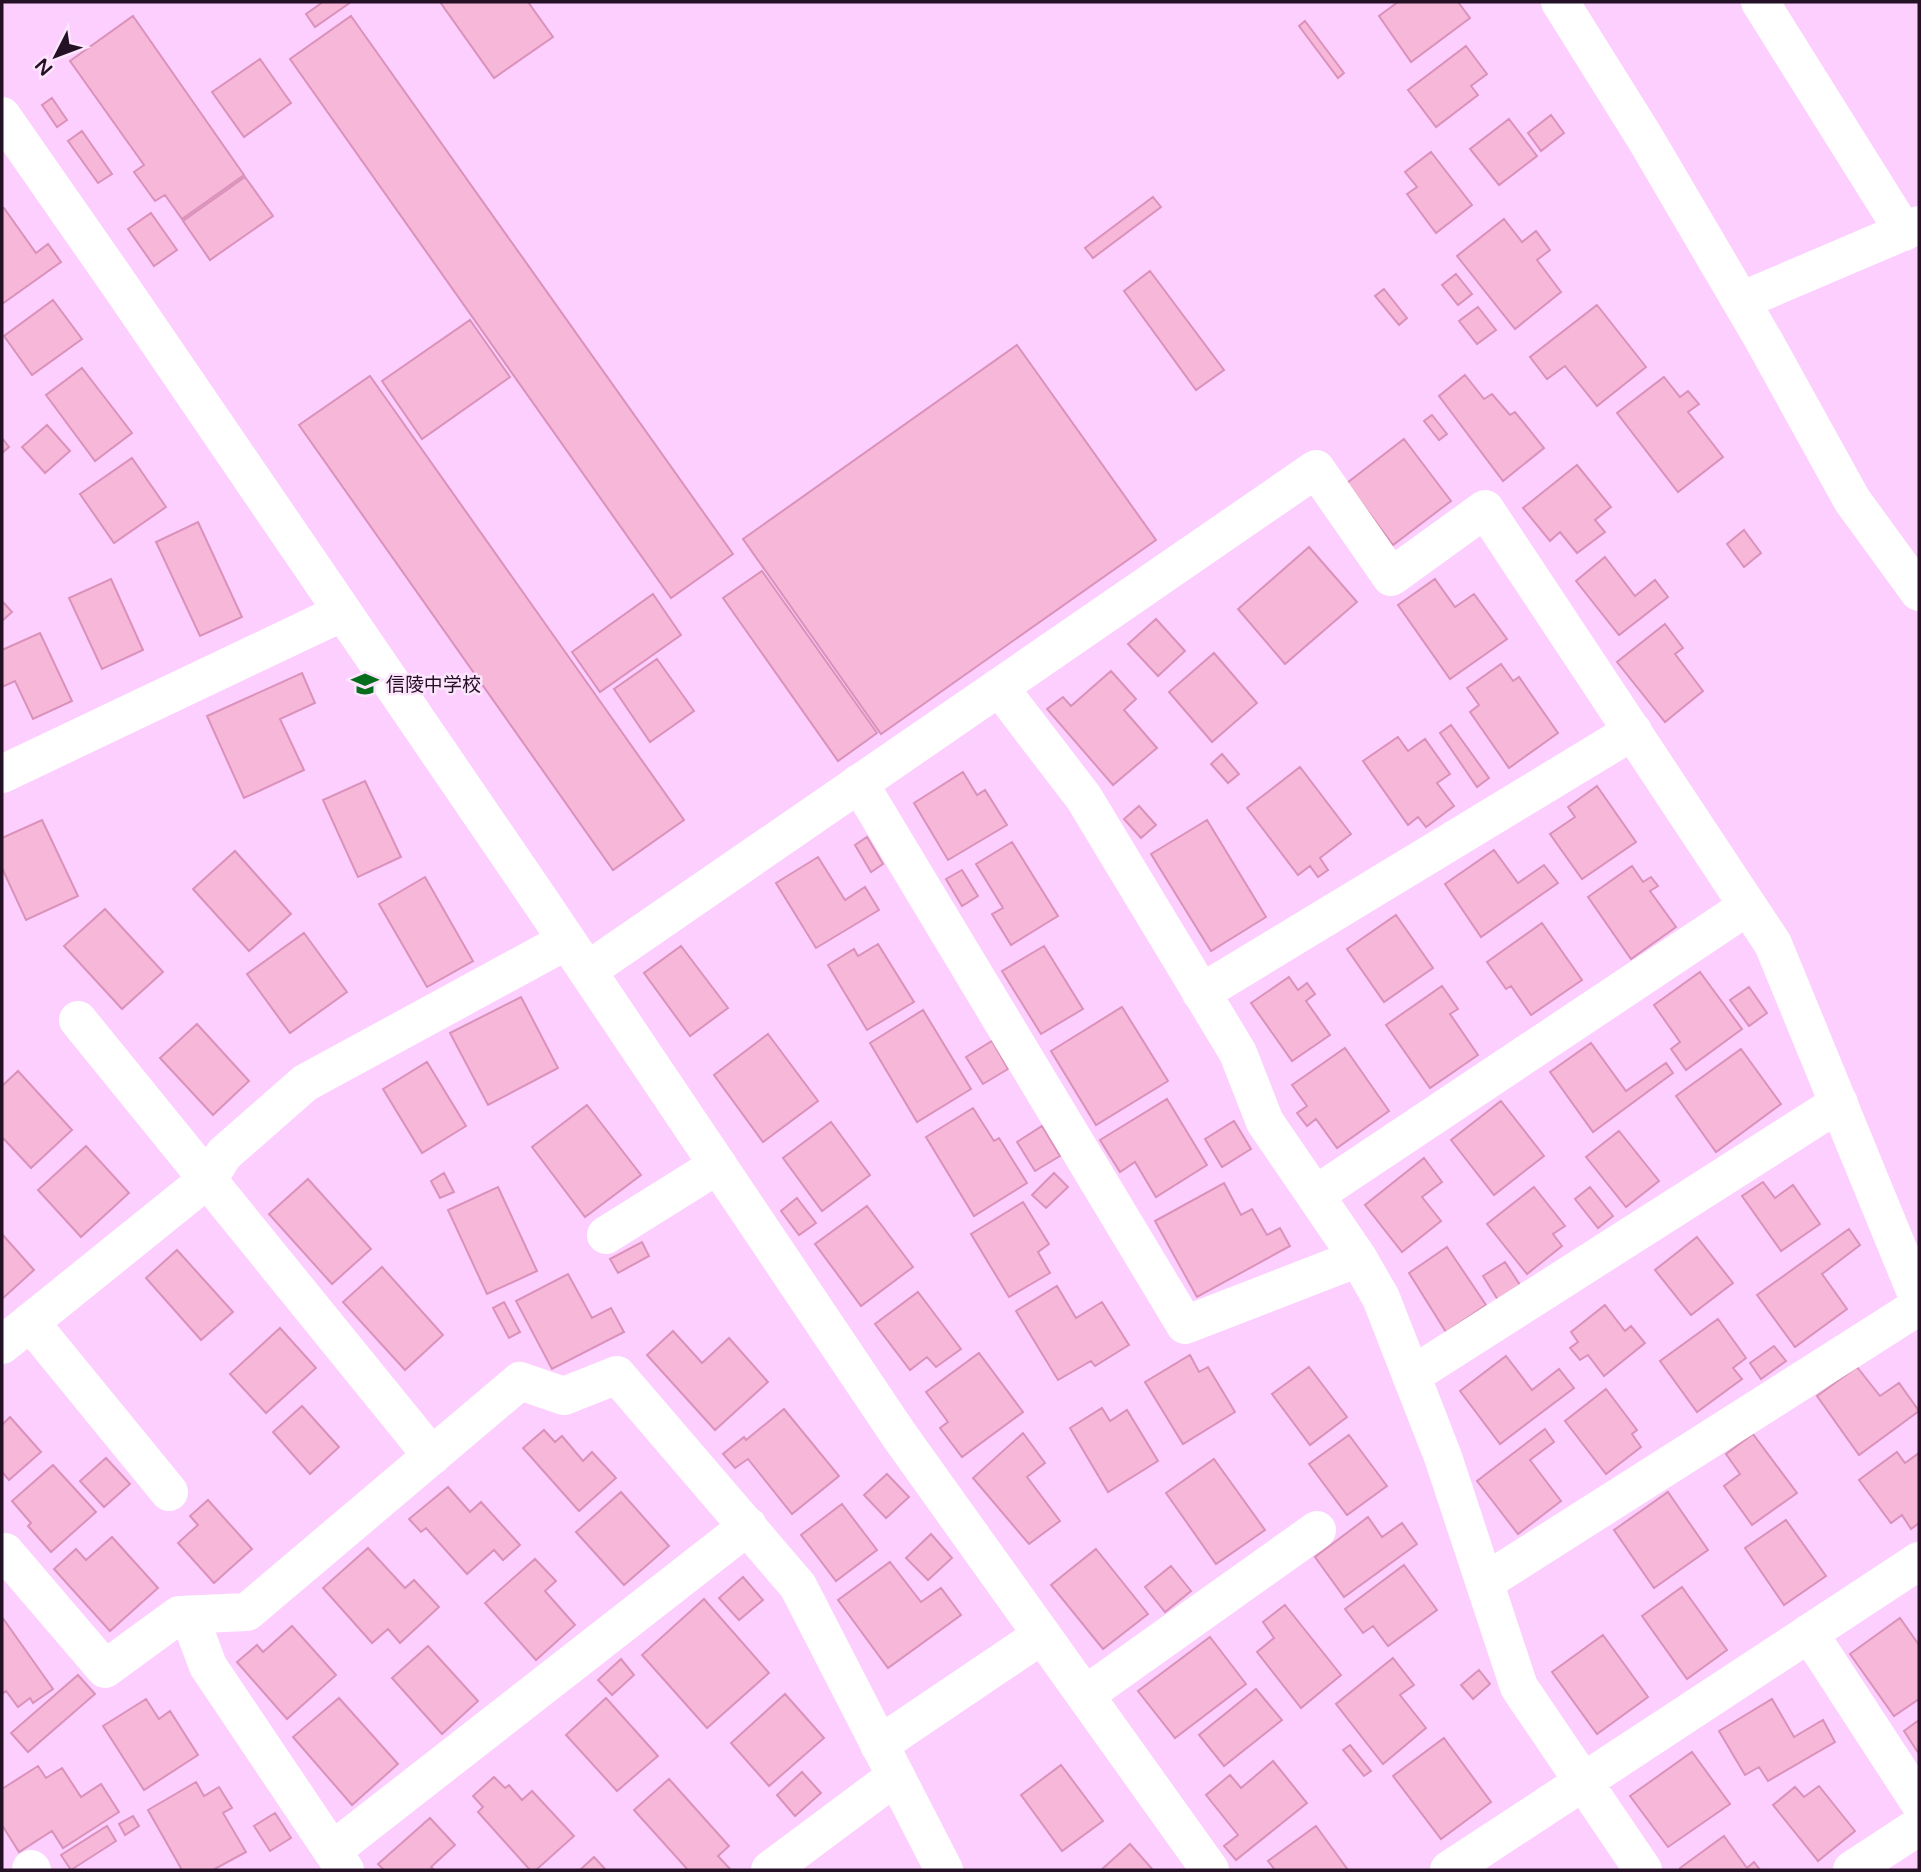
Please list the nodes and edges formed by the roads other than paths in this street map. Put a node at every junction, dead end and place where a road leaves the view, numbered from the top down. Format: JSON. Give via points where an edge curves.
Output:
{"nodes":[{"id":1,"x":1560,"y":2,"type":"edge"},
{"id":2,"x":1760,"y":2,"type":"edge"},
{"id":3,"x":9,"y":140,"type":"edge"},
{"id":4,"x":1912,"y":228,"type":"edge"},
{"id":5,"x":1741,"y":301,"type":"junction"},
{"id":6,"x":1919,"y":592,"type":"edge"},
{"id":7,"x":344,"y":612,"type":"junction"},
{"id":8,"x":999,"y":687,"type":"junction"},
{"id":9,"x":1633,"y":731,"type":"junction"},
{"id":10,"x":2,"y":774,"type":"edge"},
{"id":11,"x":859,"y":783,"type":"junction"},
{"id":12,"x":1748,"y":906,"type":"junction"},
{"id":13,"x":577,"y":956,"type":"junction"},
{"id":14,"x":1201,"y":993,"type":"junction"},
{"id":15,"x":78,"y":1020,"type":"dead end"},
{"id":16,"x":1839,"y":1103,"type":"junction"},
{"id":17,"x":718,"y":1165,"type":"junction"},
{"id":18,"x":209,"y":1178,"type":"junction"},
{"id":19,"x":1315,"y":1195,"type":"junction"},
{"id":20,"x":606,"y":1234,"type":"dead end"},
{"id":21,"x":1358,"y":1258,"type":"junction"},
{"id":22,"x":1919,"y":1300,"type":"edge"},
{"id":23,"x":1919,"y":1306,"type":"edge"},
{"id":24,"x":16,"y":1333,"type":"edge"},
{"id":25,"x":1411,"y":1376,"type":"junction"},
{"id":26,"x":432,"y":1455,"type":"junction"},
{"id":27,"x":169,"y":1492,"type":"dead end"},
{"id":28,"x":748,"y":1526,"type":"junction"},
{"id":29,"x":1317,"y":1530,"type":"dead end"},
{"id":30,"x":2,"y":1555,"type":"edge"},
{"id":31,"x":1919,"y":1561,"type":"edge"},
{"id":32,"x":1485,"y":1582,"type":"junction"},
{"id":33,"x":190,"y":1615,"type":"junction"},
{"id":34,"x":1809,"y":1633,"type":"junction"},
{"id":35,"x":1042,"y":1635,"type":"junction"},
{"id":36,"x":1085,"y":1695,"type":"junction"},
{"id":37,"x":887,"y":1761,"type":"junction"},
{"id":38,"x":1584,"y":1782,"type":"junction"},
{"id":39,"x":1919,"y":1802,"type":"edge"},
{"id":40,"x":1919,"y":1826,"type":"edge"},
{"id":41,"x":339,"y":1860,"type":"edge"},
{"id":42,"x":770,"y":1870,"type":"edge"},
{"id":43,"x":944,"y":1870,"type":"edge"},
{"id":44,"x":1210,"y":1870,"type":"edge"},
{"id":45,"x":1450,"y":1870,"type":"edge"},
{"id":46,"x":1643,"y":1870,"type":"edge"},
{"id":47,"x":1852,"y":1870,"type":"edge"}],
"edges":[{"from":1,"to":5,"type":"street"},
{"from":2,"to":4,"type":"street"},
{"from":3,"to":7,"type":"street"},
{"from":4,"to":5,"type":"street"},
{"from":5,"to":6,"type":"street","via":[[1852,500]]},
{"from":7,"to":10,"type":"street"},
{"from":7,"to":13,"type":"street"},
{"from":8,"to":9,"type":"street","via":[[1316,469],[1391,577],[1485,509]]},
{"from":8,"to":11,"type":"street"},
{"from":8,"to":14,"type":"street","via":[[1084,798]]},
{"from":9,"to":12,"type":"street"},
{"from":9,"to":14,"type":"street"},
{"from":11,"to":13,"type":"street"},
{"from":11,"to":21,"type":"street","via":[[1185,1325]]},
{"from":12,"to":16,"type":"street","via":[[1773,944]]},
{"from":12,"to":19,"type":"street"},
{"from":13,"to":17,"type":"street"},
{"from":13,"to":18,"type":"street","via":[[305,1083],[224,1154]]},
{"from":14,"to":19,"type":"street","via":[[1238,1053],[1265,1122]]},
{"from":15,"to":18,"type":"street"},
{"from":16,"to":22,"type":"street"},
{"from":16,"to":25,"type":"street"},
{"from":17,"to":20,"type":"street"},
{"from":17,"to":35,"type":"street","via":[[899,1435]]},
{"from":18,"to":24,"type":"street"},
{"from":18,"to":26,"type":"street"},
{"from":19,"to":21,"type":"street"},
{"from":21,"to":25,"type":"street","via":[[1381,1298]]},
{"from":23,"to":32,"type":"street"},
{"from":24,"to":27,"type":"street"},
{"from":25,"to":32,"type":"street"},
{"from":26,"to":28,"type":"street","via":[[520,1381],[564,1396],[617,1375]]},
{"from":26,"to":33,"type":"street","via":[[247,1612]]},
{"from":28,"to":37,"type":"street","via":[[798,1586]]},
{"from":28,"to":41,"type":"street"},
{"from":29,"to":36,"type":"street"},
{"from":30,"to":33,"type":"street","via":[[5,1552],[105,1669],[179,1615]]},
{"from":31,"to":34,"type":"street"},
{"from":32,"to":38,"type":"street","via":[[1519,1687]]},
{"from":33,"to":41,"type":"street","via":[[208,1666]]},
{"from":34,"to":38,"type":"street"},
{"from":34,"to":39,"type":"street"},
{"from":35,"to":36,"type":"street"},
{"from":35,"to":37,"type":"street"},
{"from":36,"to":44,"type":"street"},
{"from":37,"to":42,"type":"street"},
{"from":37,"to":43,"type":"street"},
{"from":38,"to":45,"type":"street"},
{"from":38,"to":46,"type":"street"},
{"from":40,"to":47,"type":"street"}]}
